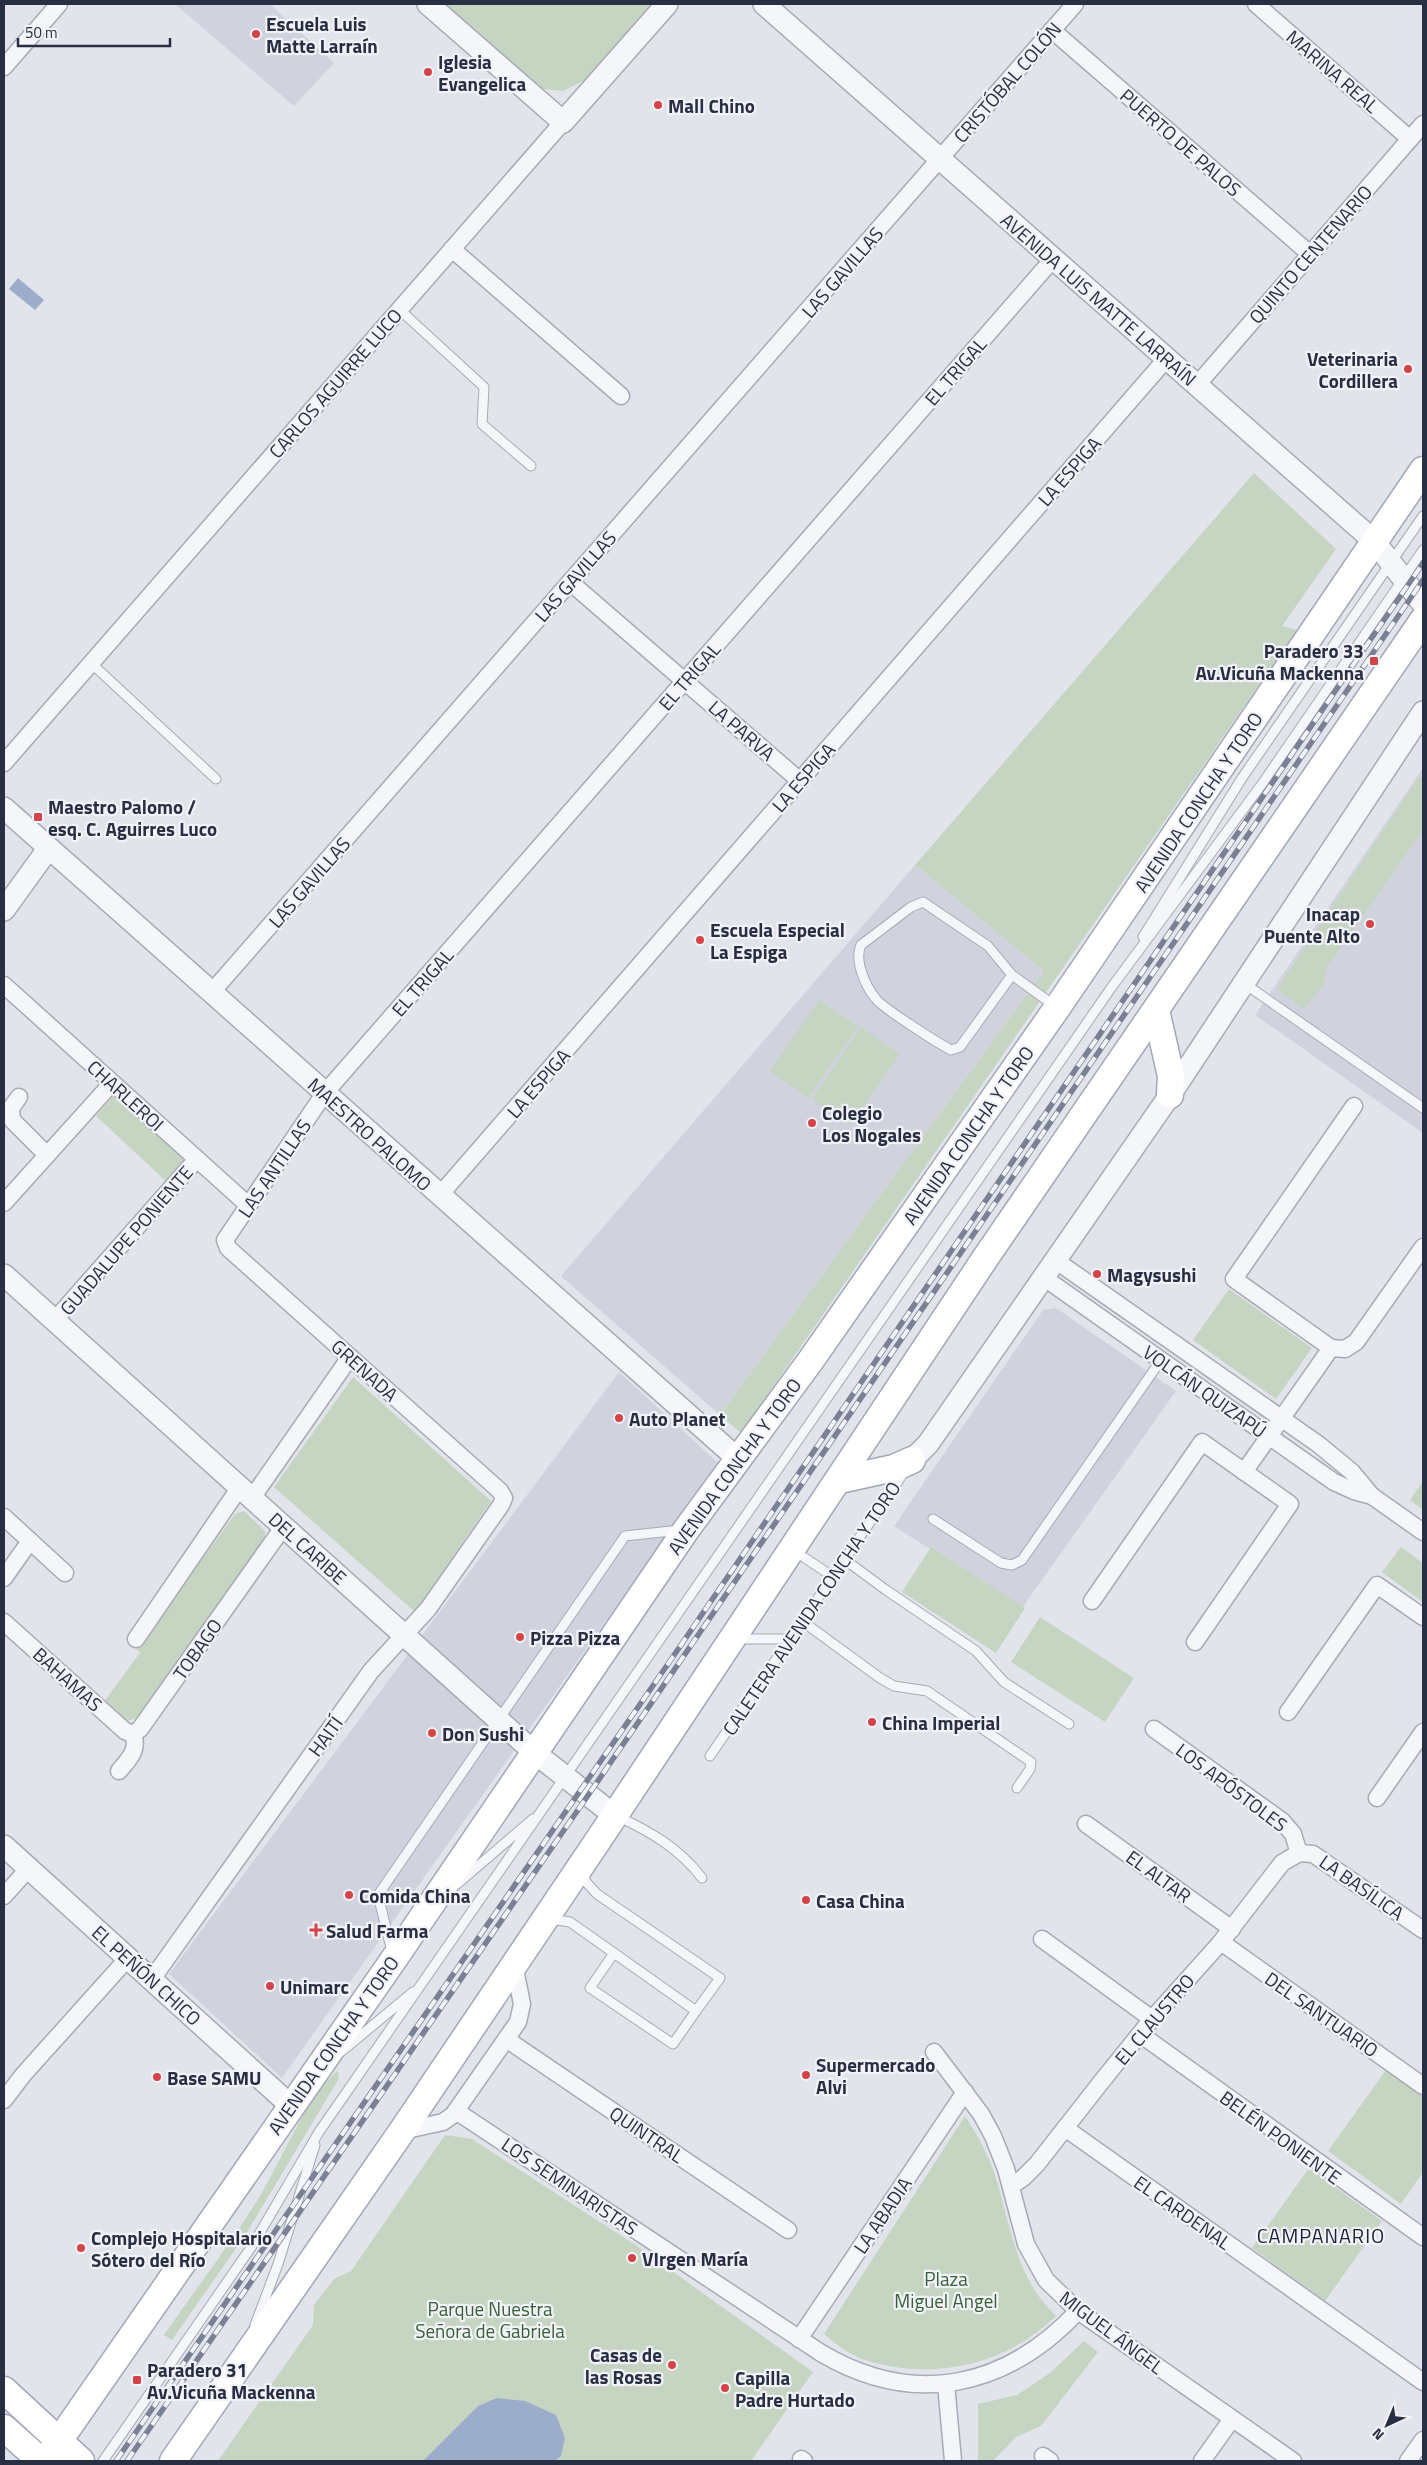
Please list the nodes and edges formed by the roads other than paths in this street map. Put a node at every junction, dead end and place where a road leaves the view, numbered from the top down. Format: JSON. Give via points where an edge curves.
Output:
{"nodes":[{"id":1,"x":59,"y":4,"type":"edge"},
{"id":2,"x":428,"y":4,"type":"edge"},
{"id":3,"x":667,"y":4,"type":"edge"},
{"id":4,"x":764,"y":4,"type":"edge"},
{"id":5,"x":1075,"y":4,"type":"edge"},
{"id":6,"x":1256,"y":4,"type":"edge"},
{"id":7,"x":1052,"y":30,"type":"junction"},
{"id":8,"x":4,"y":67,"type":"edge"},
{"id":9,"x":563,"y":122,"type":"junction"},
{"id":10,"x":1423,"y":124,"type":"edge"},
{"id":11,"x":1410,"y":139,"type":"junction"},
{"id":12,"x":939,"y":160,"type":"junction"},
{"id":13,"x":452,"y":249,"type":"junction"},
{"id":14,"x":1310,"y":254,"type":"junction"},
{"id":15,"x":1052,"y":259,"type":"junction"},
{"id":16,"x":400,"y":310,"type":"junction"},
{"id":17,"x":1167,"y":358,"type":"junction"},
{"id":18,"x":1197,"y":385,"type":"junction"},
{"id":19,"x":622,"y":396,"type":"dead end"},
{"id":20,"x":531,"y":466,"type":"dead end"},
{"id":21,"x":1423,"y":470,"type":"edge"},
{"id":22,"x":1423,"y":516,"type":"edge"},
{"id":23,"x":1374,"y":541,"type":"junction"},
{"id":24,"x":1423,"y":550,"type":"edge"},
{"id":25,"x":1398,"y":570,"type":"junction"},
{"id":26,"x":570,"y":582,"type":"junction"},
{"id":27,"x":1423,"y":604,"type":"edge"},
{"id":28,"x":1423,"y":620,"type":"edge"},
{"id":29,"x":91,"y":663,"type":"junction"},
{"id":30,"x":685,"y":681,"type":"junction"},
{"id":31,"x":1423,"y":712,"type":"edge"},
{"id":32,"x":4,"y":763,"type":"edge"},
{"id":33,"x":216,"y":779,"type":"dead end"},
{"id":34,"x":800,"y":781,"type":"junction"},
{"id":35,"x":4,"y":808,"type":"edge"},
{"id":36,"x":48,"y":849,"type":"junction"},
{"id":37,"x":4,"y":910,"type":"edge"},
{"id":38,"x":1012,"y":975,"type":"junction"},
{"id":39,"x":1245,"y":984,"type":"junction"},
{"id":40,"x":4,"y":985,"type":"edge"},
{"id":41,"x":1111,"y":988,"type":"junction"},
{"id":42,"x":211,"y":993,"type":"junction"},
{"id":43,"x":1057,"y":1008,"type":"junction"},
{"id":44,"x":1156,"y":1010,"type":"junction"},
{"id":45,"x":112,"y":1083,"type":"junction"},
{"id":46,"x":324,"y":1094,"type":"junction"},
{"id":47,"x":1170,"y":1095,"type":"junction"},
{"id":48,"x":19,"y":1097,"type":"dead end"},
{"id":49,"x":1354,"y":1106,"type":"dead end"},
{"id":50,"x":1423,"y":1108,"type":"edge"},
{"id":51,"x":48,"y":1155,"type":"junction"},
{"id":52,"x":197,"y":1159,"type":"junction"},
{"id":53,"x":439,"y":1196,"type":"junction"},
{"id":54,"x":4,"y":1203,"type":"edge"},
{"id":55,"x":248,"y":1205,"type":"junction"},
{"id":56,"x":225,"y":1243,"type":"joint"},
{"id":57,"x":1423,"y":1246,"type":"edge"},
{"id":58,"x":1049,"y":1269,"type":"junction"},
{"id":59,"x":7,"y":1284,"type":"edge"},
{"id":60,"x":54,"y":1320,"type":"junction"},
{"id":61,"x":1331,"y":1348,"type":"junction"},
{"id":62,"x":350,"y":1357,"type":"junction"},
{"id":63,"x":1161,"y":1360,"type":"junction"},
{"id":64,"x":1282,"y":1419,"type":"junction"},
{"id":65,"x":1269,"y":1436,"type":"junction"},
{"id":66,"x":738,"y":1459,"type":"junction"},
{"id":67,"x":912,"y":1460,"type":"junction"},
{"id":68,"x":1244,"y":1472,"type":"junction"},
{"id":69,"x":839,"y":1480,"type":"junction"},
{"id":70,"x":246,"y":1493,"type":"junction"},
{"id":71,"x":1372,"y":1496,"type":"junction"},
{"id":72,"x":504,"y":1498,"type":"joint"},
{"id":73,"x":4,"y":1517,"type":"edge"},
{"id":74,"x":933,"y":1519,"type":"dead end"},
{"id":75,"x":284,"y":1526,"type":"junction"},
{"id":76,"x":686,"y":1530,"type":"junction"},
{"id":77,"x":1423,"y":1532,"type":"edge"},
{"id":78,"x":30,"y":1541,"type":"junction"},
{"id":79,"x":792,"y":1549,"type":"junction"},
{"id":80,"x":844,"y":1559,"type":"junction"},
{"id":81,"x":65,"y":1573,"type":"dead end"},
{"id":82,"x":832,"y":1576,"type":"junction"},
{"id":83,"x":4,"y":1578,"type":"edge"},
{"id":84,"x":1092,"y":1601,"type":"dead end"},
{"id":85,"x":1423,"y":1617,"type":"edge"},
{"id":86,"x":802,"y":1621,"type":"junction"},
{"id":87,"x":4,"y":1622,"type":"edge"},
{"id":88,"x":404,"y":1634,"type":"junction"},
{"id":89,"x":136,"y":1639,"type":"dead end"},
{"id":90,"x":790,"y":1639,"type":"junction"},
{"id":91,"x":730,"y":1640,"type":"junction"},
{"id":92,"x":1195,"y":1642,"type":"dead end"},
{"id":93,"x":1288,"y":1712,"type":"dead end"},
{"id":94,"x":499,"y":1719,"type":"junction"},
{"id":95,"x":1069,"y":1724,"type":"dead end"},
{"id":96,"x":1154,"y":1729,"type":"dead end"},
{"id":97,"x":1423,"y":1732,"type":"edge"},
{"id":98,"x":133,"y":1734,"type":"junction"},
{"id":99,"x":535,"y":1752,"type":"junction"},
{"id":100,"x":710,"y":1756,"type":"dead end"},
{"id":101,"x":119,"y":1771,"type":"dead end"},
{"id":102,"x":566,"y":1777,"type":"junction"},
{"id":103,"x":1017,"y":1788,"type":"dead end"},
{"id":104,"x":1377,"y":1798,"type":"dead end"},
{"id":105,"x":543,"y":1811,"type":"junction"},
{"id":106,"x":615,"y":1816,"type":"junction"},
{"id":107,"x":1086,"y":1824,"type":"dead end"},
{"id":108,"x":4,"y":1846,"type":"edge"},
{"id":109,"x":1299,"y":1853,"type":"junction"},
{"id":110,"x":582,"y":1865,"type":"junction"},
{"id":111,"x":29,"y":1868,"type":"junction"},
{"id":112,"x":702,"y":1878,"type":"dead end"},
{"id":113,"x":4,"y":1896,"type":"edge"},
{"id":114,"x":431,"y":1905,"type":"junction"},
{"id":115,"x":545,"y":1920,"type":"junction"},
{"id":116,"x":1232,"y":1929,"type":"junction"},
{"id":117,"x":1423,"y":1930,"type":"edge"},
{"id":118,"x":1042,"y":1939,"type":"dead end"},
{"id":119,"x":1221,"y":1942,"type":"junction"},
{"id":120,"x":614,"y":1953,"type":"junction"},
{"id":121,"x":128,"y":1958,"type":"junction"},
{"id":122,"x":394,"y":1959,"type":"junction"},
{"id":123,"x":514,"y":1964,"type":"junction"},
{"id":124,"x":152,"y":1979,"type":"junction"},
{"id":125,"x":423,"y":1984,"type":"junction"},
{"id":126,"x":696,"y":2011,"type":"junction"},
{"id":127,"x":1152,"y":2019,"type":"junction"},
{"id":128,"x":1140,"y":2034,"type":"junction"},
{"id":129,"x":506,"y":2039,"type":"junction"},
{"id":130,"x":934,"y":2052,"type":"dead end"},
{"id":131,"x":310,"y":2078,"type":"junction"},
{"id":132,"x":1423,"y":2086,"type":"edge"},
{"id":133,"x":965,"y":2092,"type":"junction"},
{"id":134,"x":4,"y":2100,"type":"edge"},
{"id":135,"x":290,"y":2105,"type":"junction"},
{"id":136,"x":456,"y":2111,"type":"junction"},
{"id":137,"x":1065,"y":2128,"type":"junction"},
{"id":138,"x":402,"y":2131,"type":"junction"},
{"id":139,"x":319,"y":2132,"type":"junction"},
{"id":140,"x":1011,"y":2186,"type":"junction"},
{"id":141,"x":788,"y":2230,"type":"dead end"},
{"id":142,"x":1423,"y":2237,"type":"edge"},
{"id":143,"x":1078,"y":2311,"type":"junction"},
{"id":144,"x":800,"y":2339,"type":"junction"},
{"id":145,"x":243,"y":2360,"type":"junction"},
{"id":146,"x":1423,"y":2382,"type":"edge"},
{"id":147,"x":946,"y":2384,"type":"junction"},
{"id":148,"x":4,"y":2390,"type":"edge"},
{"id":149,"x":1232,"y":2419,"type":"junction"},
{"id":150,"x":4,"y":2428,"type":"edge"},
{"id":151,"x":194,"y":2432,"type":"junction"},
{"id":152,"x":60,"y":2440,"type":"junction"},
{"id":153,"x":1423,"y":2440,"type":"edge"},
{"id":154,"x":41,"y":2461,"type":"edge"},
{"id":155,"x":45,"y":2461,"type":"edge"},
{"id":156,"x":80,"y":2461,"type":"edge"},
{"id":157,"x":103,"y":2461,"type":"edge"},
{"id":158,"x":173,"y":2461,"type":"edge"},
{"id":159,"x":190,"y":2461,"type":"edge"},
{"id":160,"x":953,"y":2461,"type":"edge"},
{"id":161,"x":1202,"y":2461,"type":"edge"},
{"id":162,"x":1293,"y":2461,"type":"edge"},
{"id":163,"x":1408,"y":2461,"type":"edge"}],
"edges":[{"from":1,"to":8,"type":"street"},
{"from":2,"to":9,"type":"street"},
{"from":3,"to":9,"type":"street","name":"CARLOS AGUIRRE LUCO"},
{"from":4,"to":12,"type":"street","name":"AVENIDA LUIS MATTE LARRAÍN"},
{"from":5,"to":7,"type":"street","name":"CRISTÓBAL COLÓN"},
{"from":6,"to":11,"type":"street","name":"MARINA REAL"},
{"from":7,"to":12,"type":"street","name":"CRISTÓBAL COLÓN"},
{"from":7,"to":14,"type":"street","name":"PUERTO DE PALOS"},
{"from":9,"to":13,"type":"street","name":"CARLOS AGUIRRE LUCO"},
{"from":10,"to":11,"type":"street","name":"QUINTO CENTENARIO"},
{"from":11,"to":14,"type":"street","name":"QUINTO CENTENARIO"},
{"from":12,"to":15,"type":"street","name":"AVENIDA LUIS MATTE LARRAÍN"},
{"from":12,"to":26,"type":"street","name":"LAS GAVILLAS"},
{"from":13,"to":16,"type":"street","name":"CARLOS AGUIRRE LUCO"},
{"from":13,"to":19,"type":"street"},
{"from":14,"to":18,"type":"street","name":"QUINTO CENTENARIO"},
{"from":15,"to":17,"type":"street","name":"AVENIDA LUIS MATTE LARRAÍN"},
{"from":15,"to":30,"type":"street","name":"EL TRIGAL"},
{"from":16,"to":20,"type":"lane","via":[[484,387],[482,424]]},
{"from":16,"to":29,"type":"street","name":"CARLOS AGUIRRE LUCO"},
{"from":17,"to":18,"type":"street","name":"AVENIDA LUIS MATTE LARRAÍN"},
{"from":17,"to":34,"type":"street","name":"LA ESPIGA"},
{"from":18,"to":23,"type":"street","name":"AVENIDA LUIS MATTE LARRAÍN"},
{"from":21,"to":23,"type":"main road","name":"AVENIDA CONCHA Y TORO"},
{"from":22,"to":25,"type":"lane"},
{"from":23,"to":25,"type":"street","name":"AVENIDA LUIS MATTE LARRAÍN"},
{"from":23,"to":43,"type":"main road","name":"AVENIDA CONCHA Y TORO"},
{"from":24,"to":25,"type":"lane"},
{"from":25,"to":27,"type":"street","name":"AVENIDA LUIS MATTE LARRAÍN"},
{"from":25,"to":41,"type":"lane","via":[[1262,784]]},
{"from":25,"to":41,"type":"lane","via":[[1242,778]]},
{"from":26,"to":30,"type":"street","name":"LA PARVA"},
{"from":26,"to":42,"type":"street","name":"LAS GAVILLAS"},
{"from":28,"to":44,"type":"main road"},
{"from":29,"to":32,"type":"street","name":"CARLOS AGUIRRE LUCO"},
{"from":29,"to":33,"type":"lane"},
{"from":30,"to":34,"type":"street","name":"LA PARVA"},
{"from":30,"to":46,"type":"street","name":"EL TRIGAL"},
{"from":31,"to":39,"type":"street"},
{"from":34,"to":53,"type":"street","name":"LA ESPIGA"},
{"from":35,"to":36,"type":"street","name":"MAESTRO PALOMO"},
{"from":36,"to":37,"type":"street"},
{"from":36,"to":42,"type":"street","name":"MAESTRO PALOMO"},
{"from":38,"to":38,"type":"lane","via":[[988,946],[923,902],[911,907],[861,945],[858,952],[859,966],[876,1000],[951,1050],[960,1047]]},
{"from":38,"to":43,"type":"lane"},
{"from":39,"to":47,"type":"street"},
{"from":39,"to":50,"type":"lane"},
{"from":40,"to":45,"type":"street","name":"CHARLEROI"},
{"from":41,"to":102,"type":"lane"},
{"from":42,"to":46,"type":"street","name":"MAESTRO PALOMO"},
{"from":43,"to":66,"type":"main road","name":"AVENIDA CONCHA Y TORO"},
{"from":44,"to":47,"type":"main road","via":[[1171,1076]]},
{"from":44,"to":69,"type":"main road","via":[[983,1262]]},
{"from":45,"to":51,"type":"street"},
{"from":45,"to":52,"type":"street","name":"CHARLEROI"},
{"from":46,"to":53,"type":"street","name":"MAESTRO PALOMO"},
{"from":46,"to":55,"type":"street","name":"LAS ANTILLAS"},
{"from":47,"to":58,"type":"street"},
{"from":48,"to":51,"type":"street","via":[[11,1108],[12,1120]]},
{"from":49,"to":61,"type":"street","via":[[1234,1279]]},
{"from":51,"to":54,"type":"street"},
{"from":52,"to":55,"type":"street","name":"CHARLEROI"},
{"from":52,"to":60,"type":"street","name":"GUADALUPE PONIENTE"},
{"from":53,"to":66,"type":"street","name":"MAESTRO PALOMO"},
{"from":55,"to":56,"type":"street","name":"LAS ANTILLAS"},
{"from":56,"to":62,"type":"street","name":"GRENADA"},
{"from":57,"to":61,"type":"street","via":[[1356,1342],[1345,1349]]},
{"from":58,"to":63,"type":"street","name":"VOLCÁN QUIZAPÚ"},
{"from":58,"to":64,"type":"street","name":"VOLCÁN QUIZAPÚ"},
{"from":58,"to":67,"type":"street","via":[[928,1444]]},
{"from":59,"to":60,"type":"street","name":"DEL CARIBE"},
{"from":60,"to":70,"type":"street","name":"DEL CARIBE"},
{"from":61,"to":64,"type":"street"},
{"from":62,"to":70,"type":"street"},
{"from":62,"to":72,"type":"street","name":"GRENADA"},
{"from":63,"to":65,"type":"street","name":"VOLCÁN QUIZAPÚ"},
{"from":63,"to":74,"type":"lane","via":[[1022,1560],[1012,1564],[1001,1563]]},
{"from":64,"to":65,"type":"street"},
{"from":64,"to":71,"type":"street","name":"VOLCÁN QUIZAPÚ","via":[[1352,1472]]},
{"from":65,"to":68,"type":"street"},
{"from":65,"to":71,"type":"street","name":"VOLCÁN QUIZAPÚ","via":[[1334,1482]]},
{"from":66,"to":76,"type":"main road","name":"AVENIDA CONCHA Y TORO"},
{"from":67,"to":69,"type":"main road","via":[[894,1468]]},
{"from":67,"to":80,"type":"lane","name":"CALETERA AVENIDA CONCHA Y TORO"},
{"from":68,"to":84,"type":"street","via":[[1202,1442]]},
{"from":68,"to":92,"type":"street","via":[[1290,1504]]},
{"from":69,"to":79,"type":"main road"},
{"from":70,"to":75,"type":"street","name":"DEL CARIBE"},
{"from":70,"to":89,"type":"street"},
{"from":71,"to":77,"type":"street","name":"VOLCÁN QUIZAPÚ"},
{"from":72,"to":88,"type":"street","name":"HAITÍ","via":[[428,1609]]},
{"from":73,"to":78,"type":"street"},
{"from":75,"to":88,"type":"street","name":"DEL CARIBE"},
{"from":75,"to":98,"type":"street","name":"TOBAGO","via":[[140,1729]]},
{"from":76,"to":94,"type":"lane","via":[[625,1536]]},
{"from":76,"to":99,"type":"main road","name":"AVENIDA CONCHA Y TORO"},
{"from":78,"to":81,"type":"street"},
{"from":78,"to":83,"type":"street"},
{"from":79,"to":82,"type":"lane"},
{"from":79,"to":91,"type":"main road"},
{"from":80,"to":82,"type":"lane","name":"CALETERA AVENIDA CONCHA Y TORO"},
{"from":80,"to":95,"type":"lane","via":[[976,1651],[1004,1682]]},
{"from":82,"to":86,"type":"lane","name":"CALETERA AVENIDA CONCHA Y TORO"},
{"from":85,"to":93,"type":"street","via":[[1377,1584]]},
{"from":86,"to":90,"type":"lane","name":"CALETERA AVENIDA CONCHA Y TORO"},
{"from":86,"to":103,"type":"lane","via":[[880,1678],[894,1686],[927,1691],[1031,1762]]},
{"from":87,"to":98,"type":"street","name":"BAHAMAS","via":[[125,1731]]},
{"from":88,"to":94,"type":"street","name":"DEL CARIBE"},
{"from":88,"to":124,"type":"street","name":"HAITÍ","via":[[371,1671]]},
{"from":90,"to":91,"type":"lane","via":[[752,1637]]},
{"from":90,"to":100,"type":"lane","name":"CALETERA AVENIDA CONCHA Y TORO"},
{"from":91,"to":106,"type":"main road"},
{"from":94,"to":99,"type":"street","name":"DEL CARIBE"},
{"from":94,"to":122,"type":"lane","via":[[378,1895]]},
{"from":96,"to":109,"type":"street","name":"LOS APÓSTOLES","via":[[1287,1824]]},
{"from":97,"to":104,"type":"street"},
{"from":98,"to":101,"type":"street","via":[[134,1752]]},
{"from":99,"to":102,"type":"street","name":"DEL CARIBE"},
{"from":99,"to":114,"type":"main road","name":"AVENIDA CONCHA Y TORO"},
{"from":102,"to":105,"type":"lane"},
{"from":102,"to":106,"type":"street","name":"DEL CARIBE"},
{"from":105,"to":114,"type":"lane"},
{"from":105,"to":125,"type":"lane"},
{"from":106,"to":110,"type":"main road"},
{"from":106,"to":112,"type":"lane","via":[[649,1831],[681,1854]]},
{"from":107,"to":116,"type":"street","name":"EL ALTAR"},
{"from":108,"to":111,"type":"street","name":"EL PEÑÓN CHICO"},
{"from":109,"to":116,"type":"street","name":"EL CLAUSTRO","via":[[1282,1863]]},
{"from":109,"to":117,"type":"street","name":"LA BASÍLICA","via":[[1319,1857]]},
{"from":110,"to":115,"type":"main road"},
{"from":110,"to":126,"type":"lane","via":[[586,1882],[597,1894],[720,1978]]},
{"from":111,"to":113,"type":"street"},
{"from":111,"to":121,"type":"street","name":"EL PEÑÓN CHICO"},
{"from":114,"to":122,"type":"main road","name":"AVENIDA CONCHA Y TORO"},
{"from":115,"to":120,"type":"lane","via":[[554,1918],[570,1922]]},
{"from":115,"to":123,"type":"main road"},
{"from":116,"to":119,"type":"street","name":"EL CLAUSTRO"},
{"from":118,"to":127,"type":"street"},
{"from":119,"to":127,"type":"street","name":"EL CLAUSTRO"},
{"from":119,"to":132,"type":"street","name":"DEL SANTUARIO"},
{"from":120,"to":126,"type":"lane"},
{"from":120,"to":126,"type":"lane","via":[[590,1988],[673,2044]]},
{"from":121,"to":124,"type":"street","name":"EL PEÑÓN CHICO"},
{"from":121,"to":134,"type":"street"},
{"from":122,"to":131,"type":"main road","name":"AVENIDA CONCHA Y TORO"},
{"from":123,"to":129,"type":"street","via":[[522,2011]]},
{"from":123,"to":138,"type":"main road"},
{"from":124,"to":135,"type":"street","name":"EL PEÑÓN CHICO"},
{"from":125,"to":131,"type":"lane"},
{"from":125,"to":139,"type":"lane"},
{"from":127,"to":128,"type":"street","name":"EL CLAUSTRO"},
{"from":128,"to":137,"type":"street","name":"EL CLAUSTRO"},
{"from":128,"to":142,"type":"street","name":"BELÉN PONIENTE"},
{"from":129,"to":136,"type":"street"},
{"from":129,"to":141,"type":"street","name":"QUINTRAL"},
{"from":130,"to":133,"type":"street","name":"MIGUEL ÁNGEL"},
{"from":131,"to":135,"type":"main road","name":"AVENIDA CONCHA Y TORO"},
{"from":133,"to":140,"type":"street","name":"MIGUEL ÁNGEL","via":[[993,2136]]},
{"from":133,"to":144,"type":"street","name":"LA ABADIA"},
{"from":135,"to":152,"type":"main road","name":"AVENIDA CONCHA Y TORO"},
{"from":136,"to":138,"type":"street","via":[[443,2122]]},
{"from":136,"to":144,"type":"street","name":"LOS SEMINARISTAS"},
{"from":137,"to":140,"type":"street","name":"EL CLAUSTRO","via":[[1031,2171]]},
{"from":137,"to":146,"type":"street","name":"EL CARDENAL"},
{"from":138,"to":145,"type":"main road"},
{"from":139,"to":145,"type":"lane","via":[[278,2264]]},
{"from":139,"to":157,"type":"lane","via":[[252,2246]]},
{"from":140,"to":143,"type":"street","name":"MIGUEL ÁNGEL","via":[[1021,2229],[1035,2262],[1051,2285]]},
{"from":143,"to":147,"type":"street","name":"LOS SEMINARISTAS","via":[[1050,2339],[1017,2361],[982,2376]]},
{"from":143,"to":149,"type":"street","name":"MIGUEL ÁNGEL"},
{"from":144,"to":147,"type":"street","name":"LOS SEMINARISTAS","via":[[862,2374],[904,2383]]},
{"from":145,"to":151,"type":"main road"},
{"from":147,"to":160,"type":"street"},
{"from":148,"to":152,"type":"main road"},
{"from":149,"to":161,"type":"street"},
{"from":149,"to":162,"type":"street","name":"MIGUEL ÁNGEL"},
{"from":150,"to":154,"type":"main road"},
{"from":151,"to":158,"type":"main road"},
{"from":151,"to":159,"type":"main road"},
{"from":152,"to":155,"type":"main road","name":"AVENIDA CONCHA Y TORO"},
{"from":152,"to":156,"type":"main road"},
{"from":153,"to":163,"type":"street"}]}
